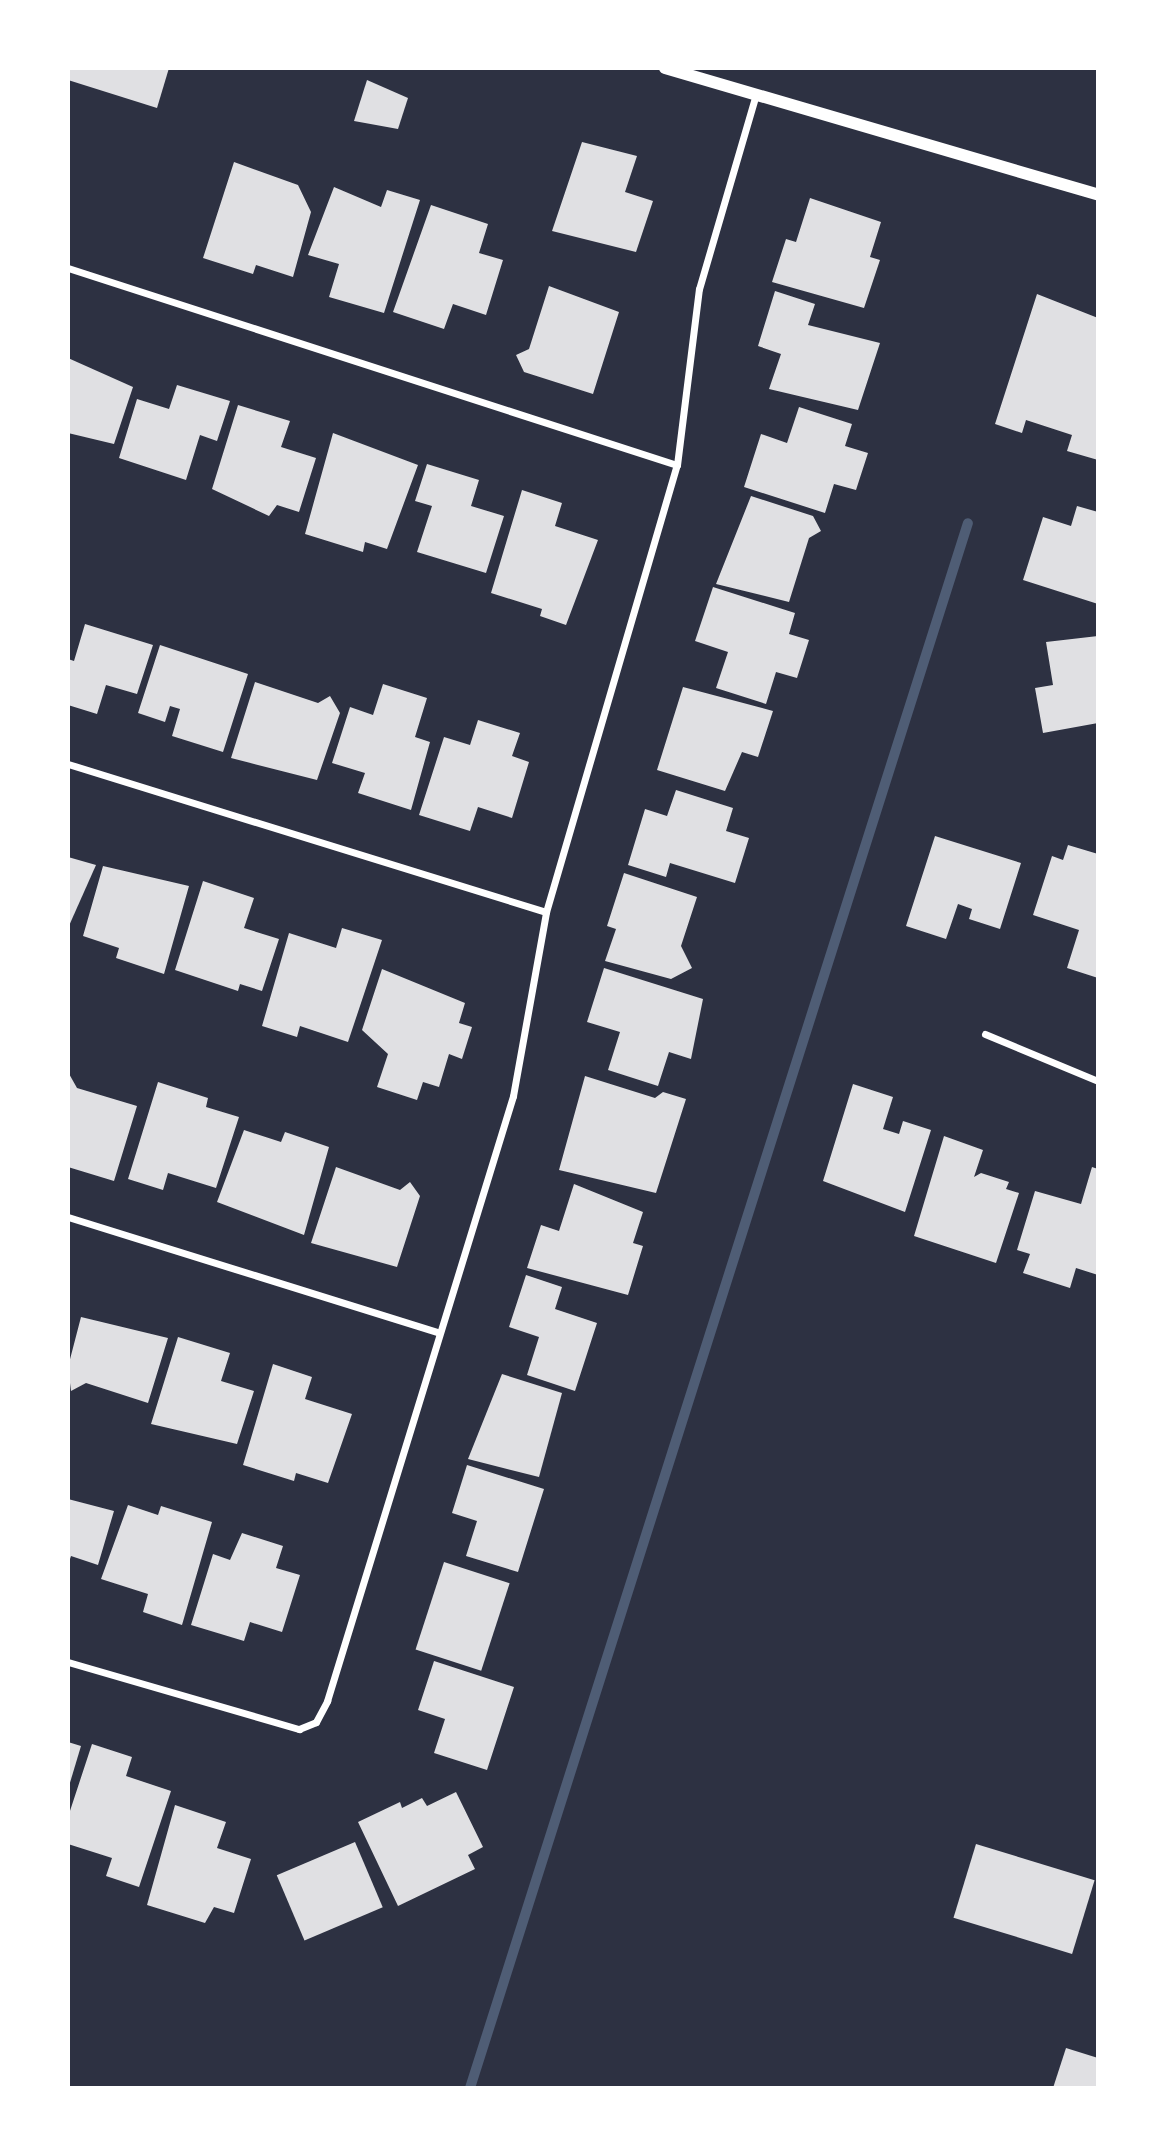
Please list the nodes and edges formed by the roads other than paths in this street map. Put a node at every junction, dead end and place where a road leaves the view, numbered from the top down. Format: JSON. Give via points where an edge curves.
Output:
{"nodes":[{"id":1,"x":666,"y":68,"type":"edge"},
{"id":2,"x":755,"y":96,"type":"junction"},
{"id":3,"x":1098,"y":195,"type":"edge"},
{"id":4,"x":68,"y":268,"type":"edge"},
{"id":5,"x":677,"y":465,"type":"junction"},
{"id":6,"x":68,"y":764,"type":"edge"},
{"id":7,"x":546,"y":912,"type":"junction"},
{"id":8,"x":985,"y":1034,"type":"dead end"},
{"id":9,"x":1098,"y":1081,"type":"edge"},
{"id":10,"x":68,"y":1217,"type":"edge"},
{"id":11,"x":438,"y":1332,"type":"junction"},
{"id":12,"x":68,"y":1662,"type":"edge"}],
"edges":[{"from":1,"to":2,"type":"street"},
{"from":2,"to":3,"type":"street"},
{"from":2,"to":5,"type":"street","via":[[699,289]]},
{"from":4,"to":5,"type":"street"},
{"from":5,"to":7,"type":"street"},
{"from":6,"to":7,"type":"street"},
{"from":7,"to":11,"type":"street","via":[[513,1096]]},
{"from":8,"to":9,"type":"street"},
{"from":10,"to":11,"type":"street"},
{"from":11,"to":12,"type":"street","via":[[316,1722],[299,1729],[278,1725]]}]}
